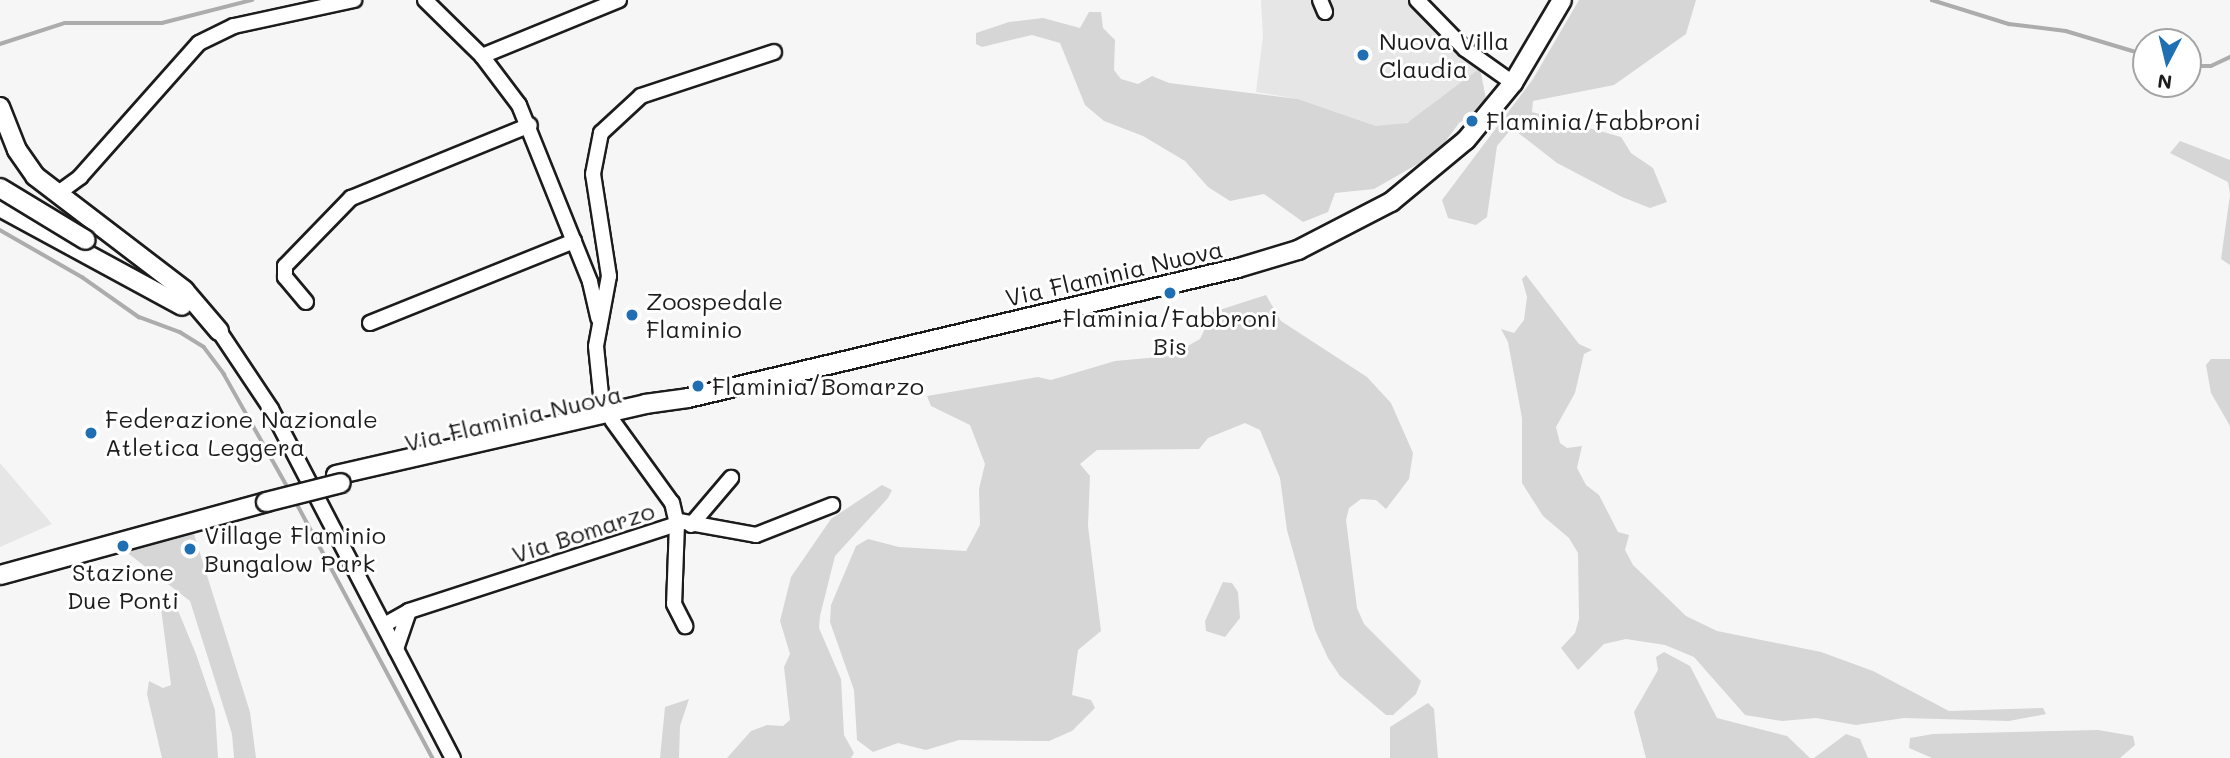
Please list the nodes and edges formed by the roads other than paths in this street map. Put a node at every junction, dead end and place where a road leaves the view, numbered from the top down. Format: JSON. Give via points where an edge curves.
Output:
{"nodes":[{"id":1,"x":354,"y":0,"type":"edge"},
{"id":2,"x":425,"y":0,"type":"edge"},
{"id":3,"x":619,"y":0,"type":"edge"},
{"id":4,"x":1417,"y":0,"type":"edge"},
{"id":5,"x":1562,"y":0,"type":"edge"},
{"id":6,"x":775,"y":52,"type":"dead end"},
{"id":7,"x":482,"y":56,"type":"junction"},
{"id":8,"x":1513,"y":83,"type":"junction"},
{"id":9,"x":0,"y":107,"type":"edge"},
{"id":10,"x":530,"y":125,"type":"junction"},
{"id":11,"x":0,"y":188,"type":"edge"},
{"id":12,"x":57,"y":194,"type":"junction"},
{"id":13,"x":0,"y":206,"type":"edge"},
{"id":14,"x":574,"y":241,"type":"junction"},
{"id":15,"x":306,"y":302,"type":"dead end"},
{"id":16,"x":182,"y":306,"type":"junction"},
{"id":17,"x":370,"y":323,"type":"dead end"},
{"id":18,"x":599,"y":323,"type":"junction"},
{"id":19,"x":219,"y":331,"type":"junction"},
{"id":20,"x":607,"y":417,"type":"junction"},
{"id":21,"x":731,"y":478,"type":"dead end"},
{"id":22,"x":264,"y":497,"type":"junction"},
{"id":23,"x":832,"y":505,"type":"dead end"},
{"id":24,"x":682,"y":523,"type":"junction"},
{"id":25,"x":0,"y":564,"type":"edge"},
{"id":26,"x":0,"y":575,"type":"edge"},
{"id":27,"x":409,"y":611,"type":"junction"},
{"id":28,"x":384,"y":625,"type":"junction"},
{"id":29,"x":685,"y":626,"type":"dead end"},
{"id":30,"x":396,"y":649,"type":"junction"},
{"id":31,"x":453,"y":758,"type":"edge"}],
"edges":[{"from":1,"to":12,"type":"street","via":[[234,26],[199,43],[80,177]]},
{"from":2,"to":7,"type":"street","name":"Via Bomarzo"},
{"from":3,"to":7,"type":"street"},
{"from":4,"to":8,"type":"street","via":[[1465,50]]},
{"from":5,"to":8,"type":"main road","name":"Via Flaminia Nuova"},
{"from":6,"to":18,"type":"street","name":"Via Bomarzo","via":[[641,96],[601,133],[593,174],[609,282]]},
{"from":7,"to":10,"type":"street","name":"Via Bomarzo"},
{"from":8,"to":20,"type":"main road","name":"Via Flaminia Nuova","via":[[1466,140],[1422,178],[1361,220],[1298,250],[1227,271]]},
{"from":9,"to":12,"type":"main road","via":[[23,161]]},
{"from":10,"to":14,"type":"street","name":"Via Bomarzo"},
{"from":10,"to":15,"type":"street","via":[[351,198],[284,268],[285,278]]},
{"from":11,"to":16,"type":"main road","bridge":true},
{"from":12,"to":13,"type":"main road"},
{"from":12,"to":19,"type":"main road","via":[[184,290]]},
{"from":13,"to":16,"type":"main road"},
{"from":14,"to":17,"type":"street"},
{"from":14,"to":18,"type":"street","name":"Via Bomarzo"},
{"from":16,"to":19,"type":"main road"},
{"from":18,"to":20,"type":"street","name":"Via Bomarzo","via":[[596,371]]},
{"from":19,"to":28,"type":"street","via":[[261,389]]},
{"from":20,"to":22,"type":"main road","name":"Via Flaminia Nuova","bridge":true},
{"from":20,"to":24,"type":"street","name":"Via Bomarzo"},
{"from":21,"to":24,"type":"street"},
{"from":22,"to":25,"type":"main road","name":"Via Flaminia Nuova","via":[[71,541]]},
{"from":22,"to":26,"type":"main road","name":"Via Flaminia Nuova"},
{"from":23,"to":24,"type":"street","via":[[756,535]]},
{"from":24,"to":27,"type":"street","name":"Via Bomarzo"},
{"from":24,"to":29,"type":"street","via":[[674,604]]},
{"from":27,"to":28,"type":"street","name":"Via Bomarzo"},
{"from":27,"to":30,"type":"street"},
{"from":28,"to":30,"type":"street"},
{"from":30,"to":31,"type":"street"}]}
